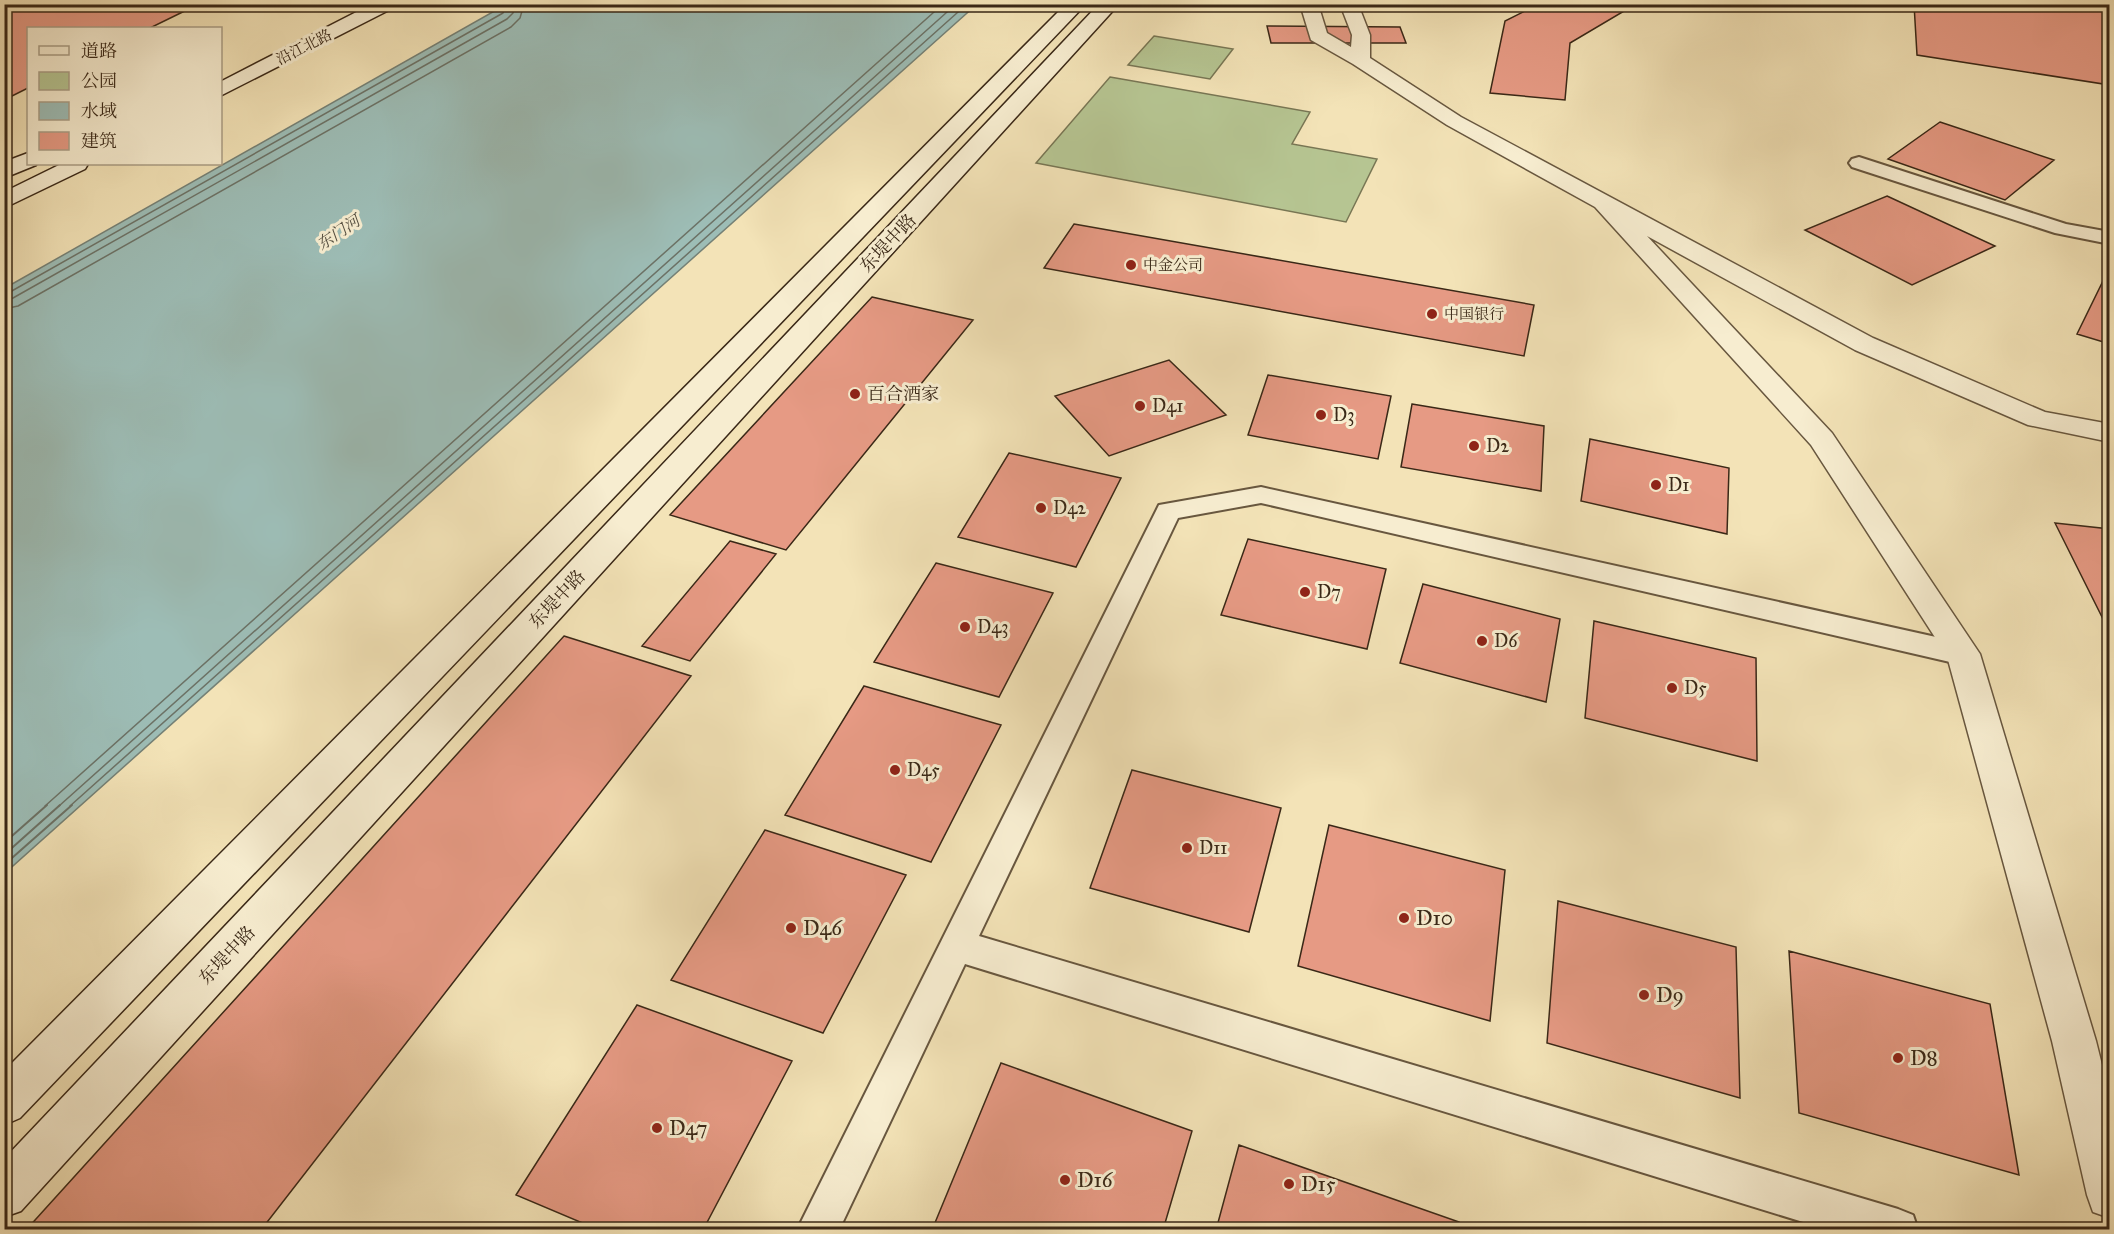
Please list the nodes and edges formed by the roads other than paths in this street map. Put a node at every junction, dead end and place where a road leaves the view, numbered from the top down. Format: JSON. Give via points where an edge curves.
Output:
{"nodes":[{"id":1,"x":387,"y":4,"type":"edge"},
{"id":2,"x":1077,"y":4,"type":"edge"},
{"id":3,"x":1110,"y":4,"type":"edge"},
{"id":4,"x":1309,"y":4,"type":"edge"},
{"id":5,"x":1349,"y":4,"type":"edge"},
{"id":6,"x":1360,"y":60,"type":"junction"},
{"id":7,"x":222,"y":89,"type":"edge"},
{"id":8,"x":27,"y":160,"type":"edge"},
{"id":9,"x":1858,"y":163,"type":"dead end"},
{"id":10,"x":75,"y":165,"type":"edge"},
{"id":11,"x":4,"y":171,"type":"edge"},
{"id":12,"x":4,"y":201,"type":"edge"},
{"id":13,"x":1601,"y":201,"type":"junction"},
{"id":14,"x":2109,"y":238,"type":"edge"},
{"id":15,"x":2109,"y":433,"type":"edge"},
{"id":16,"x":1963,"y":654,"type":"junction"},
{"id":17,"x":956,"y":945,"type":"junction"},
{"id":18,"x":4,"y":1103,"type":"edge"},
{"id":19,"x":4,"y":1194,"type":"edge"},
{"id":20,"x":2109,"y":1195,"type":"edge"},
{"id":21,"x":817,"y":1230,"type":"edge"},
{"id":22,"x":1898,"y":1230,"type":"edge"}],
"edges":[{"from":1,"to":7,"type":"main road","name":"沿江北路"},
{"from":2,"to":18,"type":"main road","name":"东堤中路"},
{"from":3,"to":19,"type":"main road","name":"东堤中路"},
{"from":4,"to":6,"type":"main road","via":[[1318,36]]},
{"from":5,"to":6,"type":"main road","via":[[1361,35]]},
{"from":6,"to":13,"type":"main road","via":[[1454,121]]},
{"from":8,"to":11,"type":"main road"},
{"from":9,"to":14,"type":"lane","via":[[2062,229]]},
{"from":10,"to":12,"type":"main road"},
{"from":13,"to":15,"type":"main road","via":[[1864,344],[2038,419]]},
{"from":13,"to":16,"type":"main road","via":[[1822,439]]},
{"from":16,"to":17,"type":"lane","via":[[1261,495],[1168,511]]},
{"from":16,"to":20,"type":"main road","via":[[2074,1041]]},
{"from":17,"to":21,"type":"lane"},
{"from":17,"to":22,"type":"lane"}]}
